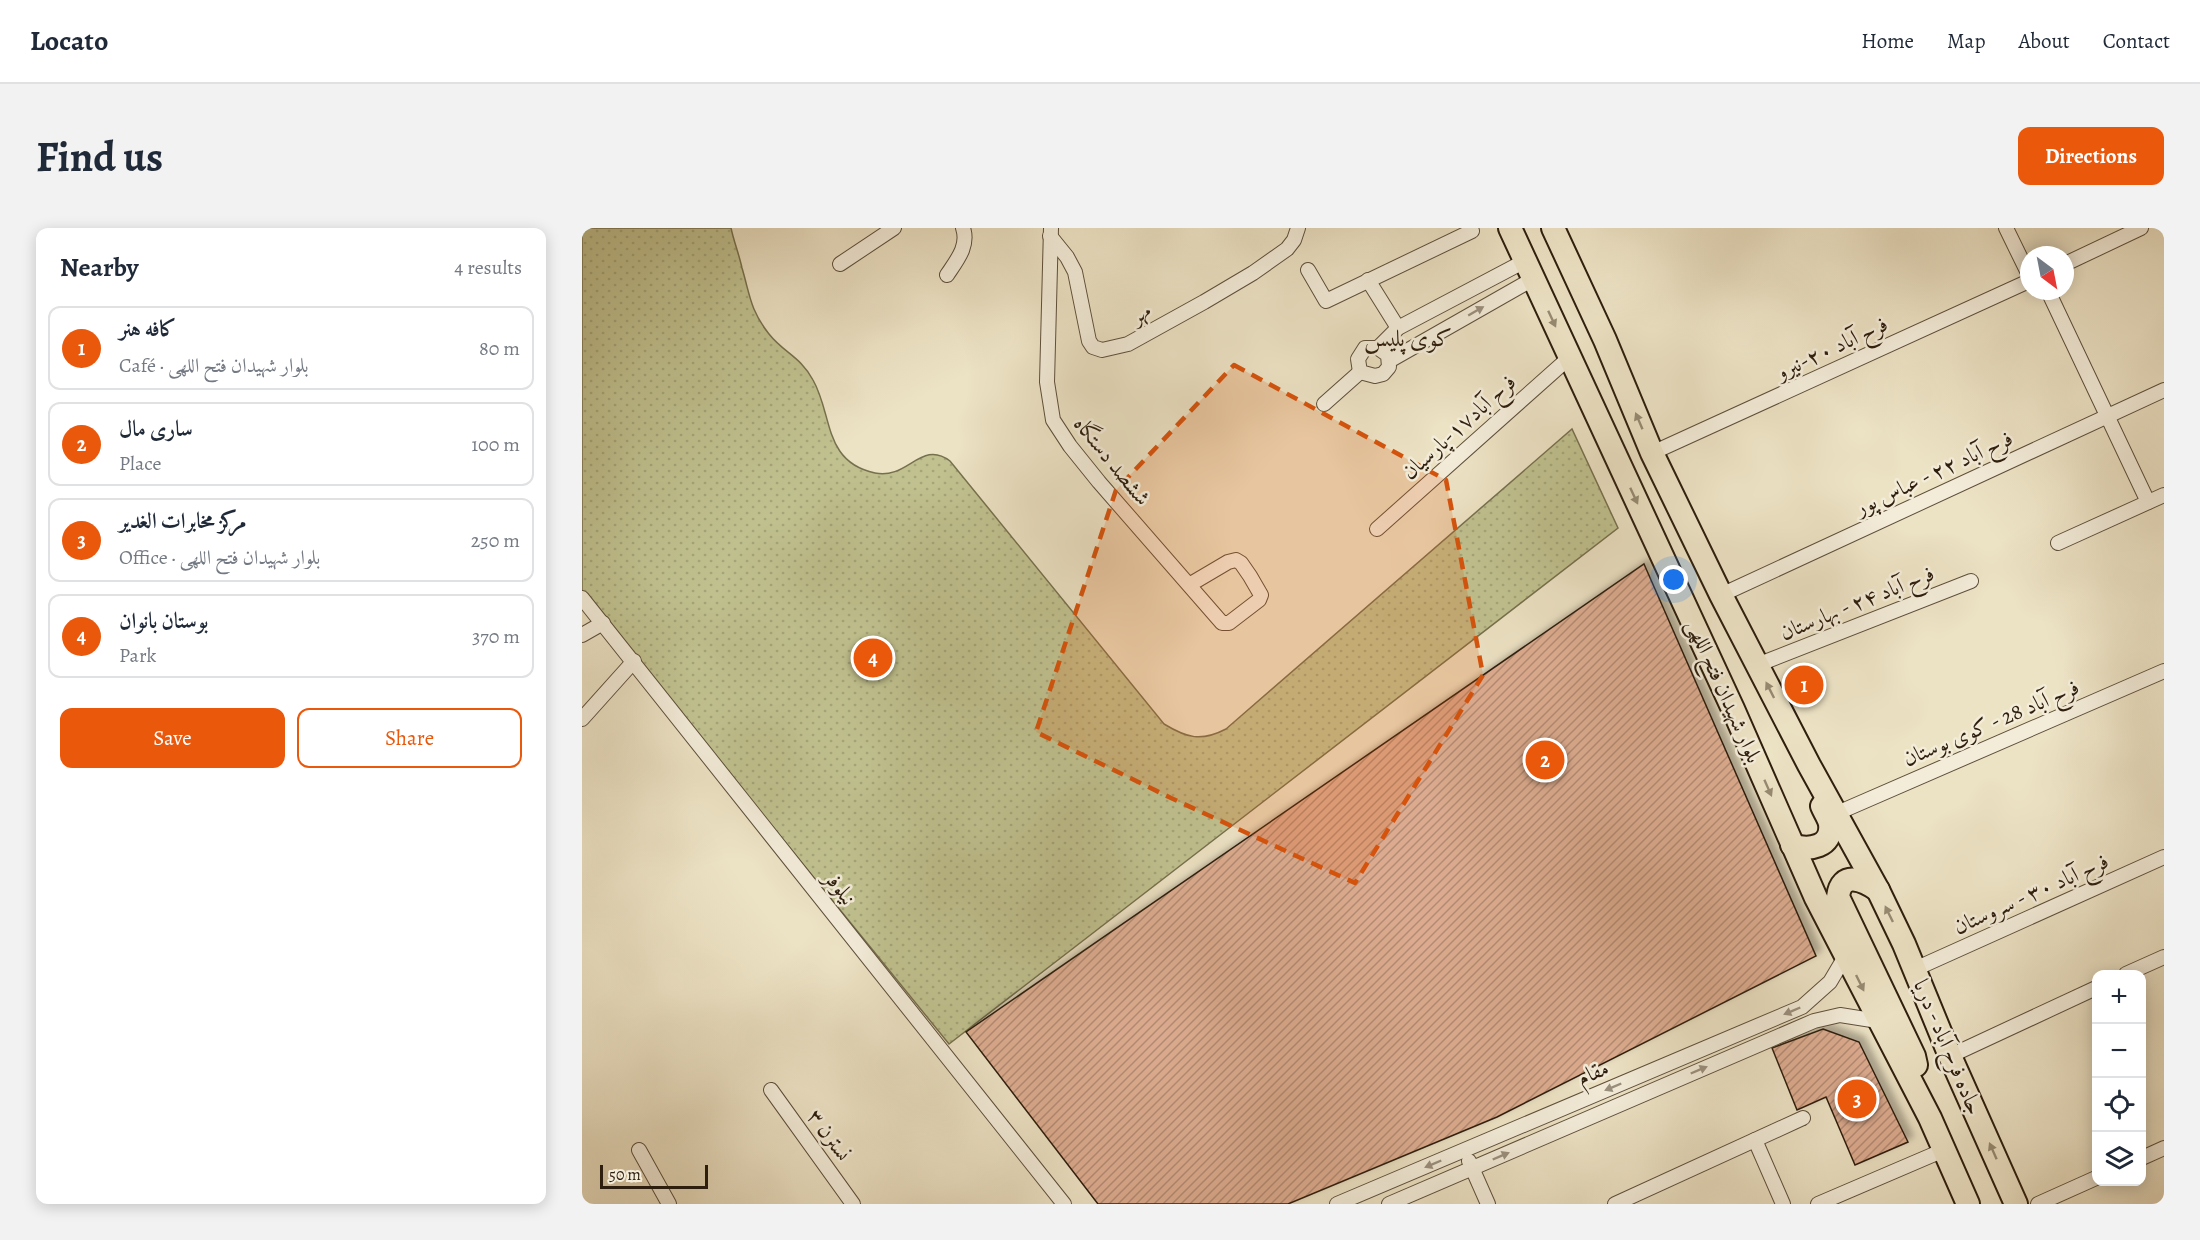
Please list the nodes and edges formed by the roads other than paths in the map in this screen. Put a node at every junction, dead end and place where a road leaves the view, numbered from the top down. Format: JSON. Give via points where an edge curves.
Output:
{"nodes":[{"id":1,"x":894,"y":228,"type":"edge"},
{"id":2,"x":963,"y":228,"type":"edge"},
{"id":3,"x":1298,"y":228,"type":"edge"},
{"id":4,"x":1510,"y":228,"type":"edge"},
{"id":5,"x":1553,"y":228,"type":"edge"},
{"id":6,"x":2006,"y":228,"type":"edge"},
{"id":7,"x":2141,"y":228,"type":"edge"},
{"id":8,"x":1472,"y":231,"type":"dead end"},
{"id":9,"x":1050,"y":232,"type":"edge"},
{"id":10,"x":2020,"y":257,"type":"edge"},
{"id":11,"x":2074,"y":260,"type":"edge"},
{"id":12,"x":840,"y":264,"type":"dead end"},
{"id":13,"x":1308,"y":270,"type":"dead end"},
{"id":14,"x":1529,"y":270,"type":"junction"},
{"id":15,"x":948,"y":275,"type":"dead end"},
{"id":16,"x":1368,"y":280,"type":"junction"},
{"id":17,"x":2020,"y":285,"type":"edge"},
{"id":18,"x":2052,"y":300,"type":"edge"},
{"id":19,"x":1398,"y":328,"type":"junction"},
{"id":20,"x":1378,"y":348,"type":"junction"},
{"id":21,"x":1570,"y":357,"type":"junction"},
{"id":22,"x":1389,"y":361,"type":"junction"},
{"id":23,"x":1360,"y":372,"type":"junction"},
{"id":24,"x":2164,"y":390,"type":"edge"},
{"id":25,"x":1324,"y":404,"type":"dead end"},
{"id":26,"x":2106,"y":416,"type":"junction"},
{"id":27,"x":1652,"y":453,"type":"junction"},
{"id":28,"x":2164,"y":495,"type":"edge"},
{"id":29,"x":2148,"y":502,"type":"junction"},
{"id":30,"x":1377,"y":529,"type":"dead end"},
{"id":31,"x":2058,"y":543,"type":"dead end"},
{"id":32,"x":1971,"y":581,"type":"dead end"},
{"id":33,"x":1189,"y":585,"type":"junction"},
{"id":34,"x":1721,"y":595,"type":"junction"},
{"id":35,"x":582,"y":598,"type":"edge"},
{"id":36,"x":603,"y":623,"type":"junction"},
{"id":37,"x":582,"y":635,"type":"edge"},
{"id":38,"x":634,"y":661,"type":"junction"},
{"id":39,"x":1757,"y":665,"type":"junction"},
{"id":40,"x":2164,"y":671,"type":"edge"},
{"id":41,"x":1784,"y":716,"type":"junction"},
{"id":42,"x":582,"y":719,"type":"edge"},
{"id":43,"x":1835,"y":814,"type":"junction"},
{"id":44,"x":1792,"y":845,"type":"junction"},
{"id":45,"x":2164,"y":857,"type":"edge"},
{"id":46,"x":1878,"y":890,"type":"junction"},
{"id":47,"x":1846,"y":955,"type":"junction"},
{"id":48,"x":2164,"y":957,"type":"edge"},
{"id":49,"x":1915,"y":969,"type":"junction"},
{"id":50,"x":2137,"y":970,"type":"edge"},
{"id":51,"x":2092,"y":990,"type":"edge"},
{"id":52,"x":1878,"y":1021,"type":"junction"},
{"id":53,"x":1950,"y":1056,"type":"junction"},
{"id":54,"x":771,"y":1090,"type":"dead end"},
{"id":55,"x":1803,"y":1118,"type":"dead end"},
{"id":56,"x":1930,"y":1118,"type":"junction"},
{"id":57,"x":1755,"y":1140,"type":"junction"},
{"id":58,"x":2164,"y":1148,"type":"edge"},
{"id":59,"x":639,"y":1150,"type":"dead end"},
{"id":60,"x":1944,"y":1150,"type":"junction"},
{"id":61,"x":1465,"y":1151,"type":"junction"},
{"id":62,"x":2146,"y":1156,"type":"edge"},
{"id":63,"x":1472,"y":1168,"type":"junction"},
{"id":64,"x":2092,"y":1180,"type":"edge"},
{"id":65,"x":669,"y":1204,"type":"edge"},
{"id":66,"x":853,"y":1204,"type":"edge"},
{"id":67,"x":1064,"y":1204,"type":"edge"},
{"id":68,"x":1336,"y":1204,"type":"edge"},
{"id":69,"x":1389,"y":1204,"type":"edge"},
{"id":70,"x":1488,"y":1204,"type":"edge"},
{"id":71,"x":1615,"y":1204,"type":"edge"},
{"id":72,"x":1783,"y":1204,"type":"edge"},
{"id":73,"x":1818,"y":1204,"type":"edge"},
{"id":74,"x":1968,"y":1204,"type":"edge"},
{"id":75,"x":2016,"y":1204,"type":"edge"},
{"id":76,"x":2038,"y":1204,"type":"edge"}],
"edges":[{"from":1,"to":12,"type":"street"},
{"from":2,"to":15,"type":"street","via":[[964,247]]},
{"from":3,"to":9,"type":"street","name":"مهر","via":[[1287,249],[1253,273],[1128,344],[1102,350],[1089,341],[1075,272]]},
{"from":4,"to":14,"type":"main road","name":"بلوار شهیدان فتح اللهی"},
{"from":27,"to":5,"type":"main road","name":"بلوار شهیدان فتح اللهی","one_way":true},
{"from":6,"to":10,"type":"street"},
{"from":7,"to":11,"type":"street"},
{"from":8,"to":16,"type":"street"},
{"from":9,"to":33,"type":"street","name":"ششصد دستگاه","via":[[1047,382],[1053,420],[1070,446]]},
{"from":13,"to":16,"type":"street","via":[[1326,301]]},
{"from":14,"to":19,"type":"street"},
{"from":14,"to":21,"type":"main road","name":"بلوار شهیدان فتح اللهی","one_way":true},
{"from":22,"to":14,"type":"street","one_way":true},
{"from":16,"to":19,"type":"street"},
{"from":17,"to":27,"type":"street","name":"فرح آباد ۲۰-نیرو"},
{"from":18,"to":26,"type":"street"},
{"from":19,"to":20,"type":"street"},
{"from":20,"to":22,"type":"street","via":[[1388,355]]},
{"from":20,"to":23,"type":"street","via":[[1365,348],[1358,359]]},
{"from":21,"to":30,"type":"street","name":"فرح آباد۱۷-پارسیان"},
{"from":21,"to":44,"type":"main road","name":"بلوار شهیدان فتح اللهی","one_way":true},
{"from":22,"to":23,"type":"street","via":[[1383,374]]},
{"from":23,"to":25,"type":"street"},
{"from":24,"to":26,"type":"street","name":"فرح آباد ۲۲ - عباس پور"},
{"from":26,"to":29,"type":"street"},
{"from":26,"to":34,"type":"street","name":"فرح آباد ۲۲ - عباس پور"},
{"from":27,"to":34,"type":"main road","name":"بلوار شهیدان فتح اللهی"},
{"from":28,"to":29,"type":"street"},
{"from":29,"to":31,"type":"street"},
{"from":32,"to":39,"type":"street","name":"فرح آباد ۲۴ - بهارستان"},
{"from":33,"to":33,"type":"street","name":"ششصد دستگاه","via":[[1236,560],[1260,595],[1259,600],[1225,624]]},
{"from":34,"to":39,"type":"main road","name":"بلوار شهیدان فتح اللهی"},
{"from":35,"to":36,"type":"street","name":"نیلوفر"},
{"from":36,"to":37,"type":"street"},
{"from":36,"to":38,"type":"street","name":"نیلوفر"},
{"from":38,"to":42,"type":"street"},
{"from":38,"to":67,"type":"street","name":"نیلوفر"},
{"from":41,"to":39,"type":"main road","name":"بلوار شهیدان فتح اللهی","one_way":true},
{"from":40,"to":43,"type":"street","name":"فرح آباد 28 - کوی بوستان"},
{"from":41,"to":43,"type":"main road","name":"بلوار شهیدان فتح اللهی"},
{"from":41,"to":44,"type":"main road","via":[[1787,735],[1830,822],[1825,842],[1806,849]]},
{"from":43,"to":46,"type":"main road","name":"بلوار شهیدان فتح اللهی"},
{"from":44,"to":47,"type":"main road","name":"بلوار شهیدان فتح اللهی"},
{"from":45,"to":49,"type":"street","name":"فرح آباد ۳۰ - سروستان"},
{"from":49,"to":46,"type":"main road","name":"جاده فرح آباد - دریا","one_way":true},
{"from":46,"to":56,"type":"main road","via":[[1855,879],[1839,889],[1838,897],[1914,1056]]},
{"from":47,"to":52,"type":"main road","name":"بلوار شهیدان فتح اللهی","one_way":true},
{"from":47,"to":61,"type":"street","name":"مقام","one_way":true,"via":[[1830,982],[1802,1007]]},
{"from":48,"to":50,"type":"street"},
{"from":49,"to":53,"type":"main road","name":"جاده فرح آباد - دریا"},
{"from":51,"to":53,"type":"street"},
{"from":52,"to":56,"type":"main road","name":"بلوار شهیدان فتح اللهی"},
{"from":63,"to":52,"type":"street","name":"مقام","one_way":true,"via":[[1814,1021],[1840,1015]]},
{"from":75,"to":53,"type":"main road","name":"جاده فرح آباد - دریا","one_way":true},
{"from":54,"to":66,"type":"street","name":"نسترن ۳"},
{"from":55,"to":57,"type":"street"},
{"from":56,"to":60,"type":"main road","name":"جاده فرح آباد - دریا"},
{"from":57,"to":71,"type":"street"},
{"from":57,"to":72,"type":"street"},
{"from":58,"to":62,"type":"street"},
{"from":59,"to":65,"type":"street"},
{"from":60,"to":73,"type":"street"},
{"from":60,"to":74,"type":"main road","name":"جاده فرح آباد - دریا"},
{"from":61,"to":63,"type":"street"},
{"from":61,"to":68,"type":"street","name":"مقام","one_way":true},
{"from":63,"to":69,"type":"street","name":"مقام"},
{"from":63,"to":70,"type":"street"},
{"from":64,"to":76,"type":"street"}]}
